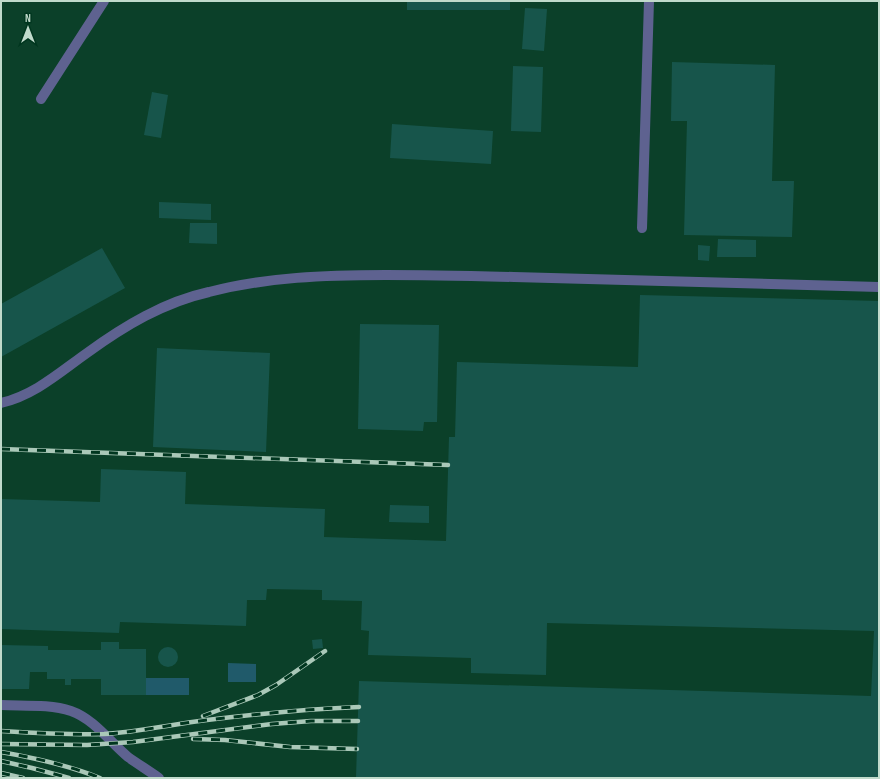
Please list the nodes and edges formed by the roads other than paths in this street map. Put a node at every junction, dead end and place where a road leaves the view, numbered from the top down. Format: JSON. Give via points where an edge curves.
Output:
{"nodes":[{"id":1,"x":104,"y":1,"type":"edge"},
{"id":2,"x":649,"y":1,"type":"edge"},
{"id":3,"x":40,"y":99,"type":"dead end"},
{"id":4,"x":642,"y":228,"type":"dead end"},
{"id":5,"x":879,"y":287,"type":"edge"},
{"id":6,"x":1,"y":403,"type":"edge"},
{"id":7,"x":1,"y":705,"type":"edge"},
{"id":8,"x":158,"y":778,"type":"edge"}],
"edges":[{"from":1,"to":3,"type":"lane"},
{"from":2,"to":4,"type":"lane"},
{"from":5,"to":6,"type":"lane","via":[[438,275],[340,275],[271,280],[207,292],[156,311],[132,323],[45,384]]},
{"from":7,"to":8,"type":"lane","via":[[72,711],[87,720],[128,757]]}]}
